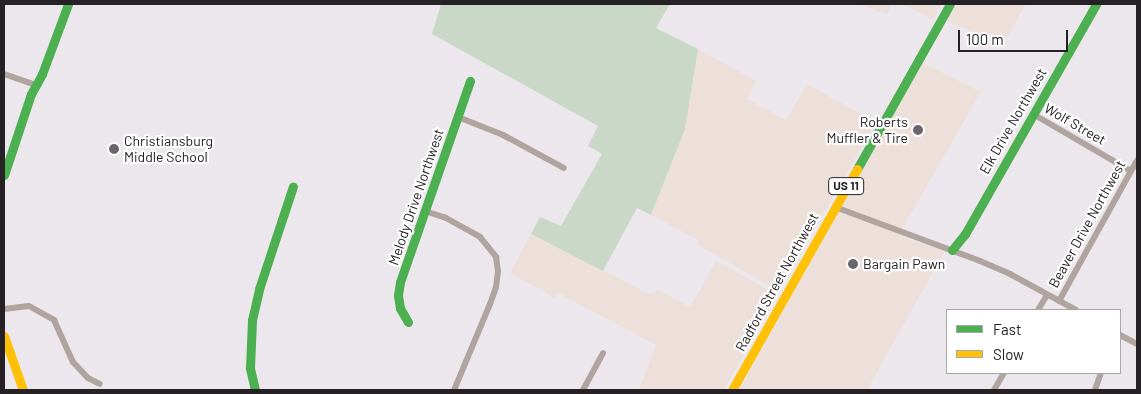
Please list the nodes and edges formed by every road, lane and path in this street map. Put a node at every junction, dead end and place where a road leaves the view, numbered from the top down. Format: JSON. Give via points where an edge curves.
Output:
{"nodes":[{"id":1,"x":66,"y":4,"type":"edge"},
{"id":2,"x":950,"y":4,"type":"edge"},
{"id":3,"x":1096,"y":4,"type":"edge"},
{"id":4,"x":4,"y":74,"type":"edge"},
{"id":5,"x":470,"y":81,"type":"dead end"},
{"id":6,"x":36,"y":85,"type":"junction"},
{"id":7,"x":1033,"y":114,"type":"junction"},
{"id":8,"x":458,"y":117,"type":"junction"},
{"id":9,"x":1137,"y":160,"type":"edge"},
{"id":10,"x":564,"y":168,"type":"dead end"},
{"id":11,"x":1131,"y":171,"type":"junction"},
{"id":12,"x":4,"y":176,"type":"edge"},
{"id":13,"x":293,"y":186,"type":"dead end"},
{"id":14,"x":835,"y":207,"type":"junction"},
{"id":15,"x":426,"y":211,"type":"junction"},
{"id":16,"x":952,"y":250,"type":"junction"},
{"id":17,"x":1047,"y":295,"type":"junction"},
{"id":18,"x":1059,"y":301,"type":"junction"},
{"id":19,"x":4,"y":308,"type":"edge"},
{"id":20,"x":1039,"y":309,"type":"edge"},
{"id":21,"x":1074,"y":309,"type":"edge"},
{"id":22,"x":408,"y":322,"type":"dead end"},
{"id":23,"x":4,"y":336,"type":"edge"},
{"id":24,"x":1121,"y":336,"type":"edge"},
{"id":25,"x":1137,"y":344,"type":"edge"},
{"id":26,"x":603,"y":353,"type":"dead end"},
{"id":27,"x":1003,"y":374,"type":"edge"},
{"id":28,"x":1101,"y":374,"type":"edge"},
{"id":29,"x":100,"y":384,"type":"dead end"},
{"id":30,"x":23,"y":390,"type":"edge"},
{"id":31,"x":255,"y":390,"type":"edge"},
{"id":32,"x":454,"y":390,"type":"edge"},
{"id":33,"x":583,"y":390,"type":"edge"},
{"id":34,"x":732,"y":390,"type":"edge"},
{"id":35,"x":994,"y":390,"type":"edge"},
{"id":36,"x":1095,"y":390,"type":"edge"}],
"edges":[{"from":1,"to":6,"type":"street"},
{"from":2,"to":14,"type":"street","name":"Radford Street Northwest","number":"US 11"},
{"from":3,"to":7,"type":"street","name":"Elk Drive Northwest"},
{"from":4,"to":6,"type":"street"},
{"from":5,"to":8,"type":"street","name":"Melody Drive Northwest"},
{"from":6,"to":12,"type":"street"},
{"from":7,"to":11,"type":"street","name":"Wolf Street"},
{"from":7,"to":16,"type":"street","name":"Elk Drive Northwest","via":[[965,234]]},
{"from":8,"to":10,"type":"street","via":[[503,135]]},
{"from":8,"to":15,"type":"street","name":"Melody Drive Northwest"},
{"from":9,"to":11,"type":"street","name":"Beaver Drive Northwest"},
{"from":11,"to":18,"type":"street","name":"Beaver Drive Northwest"},
{"from":13,"to":31,"type":"street","via":[[252,320],[250,354]]},
{"from":14,"to":16,"type":"street"},
{"from":14,"to":34,"type":"street","name":"Radford Street Northwest","number":"US 11"},
{"from":15,"to":22,"type":"street","name":"Melody Drive Northwest","via":[[398,295],[400,308]]},
{"from":15,"to":32,"type":"street","via":[[480,237],[496,257],[496,287]]},
{"from":16,"to":17,"type":"street","via":[[1010,274]]},
{"from":17,"to":18,"type":"street"},
{"from":17,"to":20,"type":"street"},
{"from":18,"to":21,"type":"street"},
{"from":19,"to":29,"type":"street","via":[[29,306],[54,320],[77,367]]},
{"from":23,"to":30,"type":"street"},
{"from":24,"to":25,"type":"street"},
{"from":26,"to":33,"type":"street"},
{"from":27,"to":35,"type":"street"},
{"from":28,"to":36,"type":"street"}]}
